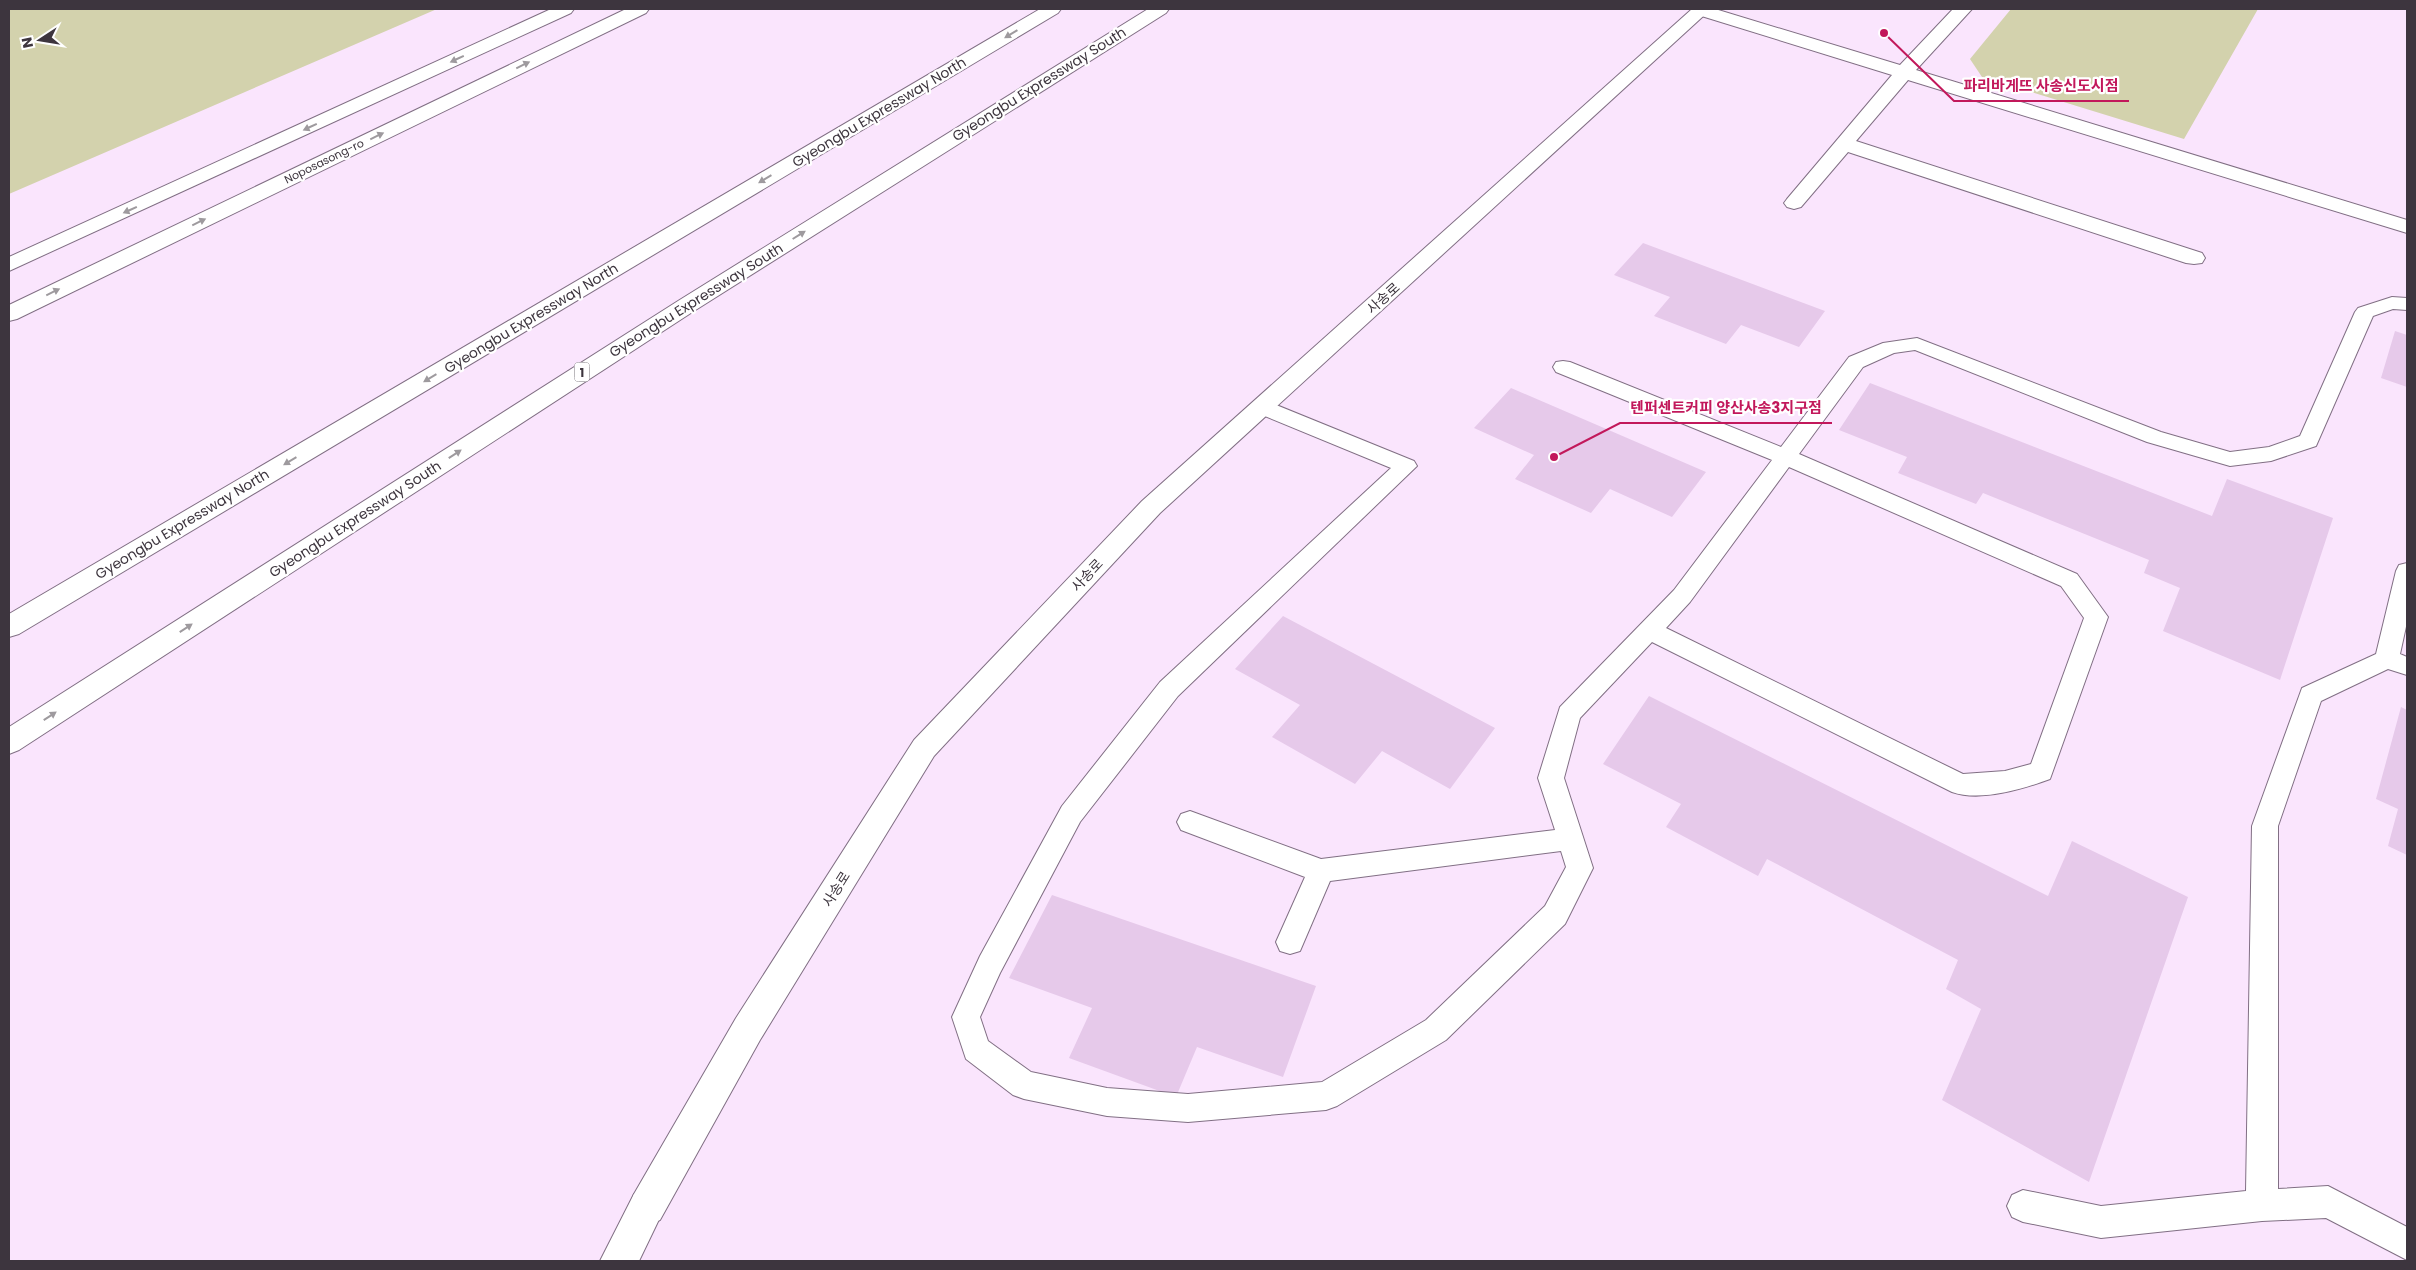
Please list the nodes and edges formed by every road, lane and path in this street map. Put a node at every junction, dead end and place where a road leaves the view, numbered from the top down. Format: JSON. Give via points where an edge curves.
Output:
{"nodes":[{"id":1,"x":565,"y":9,"type":"edge"},
{"id":2,"x":640,"y":9,"type":"edge"},
{"id":3,"x":1052,"y":9,"type":"edge"},
{"id":4,"x":1160,"y":9,"type":"edge"},
{"id":5,"x":1701,"y":9,"type":"edge"},
{"id":6,"x":1962,"y":9,"type":"edge"},
{"id":7,"x":1904,"y":72,"type":"junction"},
{"id":8,"x":1844,"y":144,"type":"junction"},
{"id":9,"x":1794,"y":203,"type":"dead end"},
{"id":10,"x":2407,"y":227,"type":"edge"},
{"id":11,"x":2194,"y":258,"type":"dead end"},
{"id":12,"x":9,"y":265,"type":"edge"},
{"id":13,"x":2407,"y":304,"type":"edge"},
{"id":14,"x":9,"y":314,"type":"edge"},
{"id":15,"x":1563,"y":367,"type":"dead end"},
{"id":16,"x":1262,"y":407,"type":"junction"},
{"id":17,"x":1785,"y":457,"type":"junction"},
{"id":18,"x":2407,"y":571,"type":"edge"},
{"id":19,"x":9,"y":627,"type":"edge"},
{"id":20,"x":1649,"y":630,"type":"junction"},
{"id":21,"x":2397,"y":662,"type":"edge"},
{"id":22,"x":9,"y":742,"type":"edge"},
{"id":23,"x":1190,"y":822,"type":"dead end"},
{"id":24,"x":1571,"y":839,"type":"junction"},
{"id":25,"x":1321,"y":871,"type":"junction"},
{"id":26,"x":1290,"y":942,"type":"dead end"},
{"id":27,"x":2262,"y":1205,"type":"junction"},
{"id":28,"x":2023,"y":1206,"type":"dead end"},
{"id":29,"x":2407,"y":1244,"type":"edge"},
{"id":30,"x":619,"y":1261,"type":"edge"}],
"edges":[{"from":1,"to":12,"type":"main road","one_way":true},
{"from":14,"to":2,"type":"main road","name":"Noposasong-ro","one_way":true},
{"from":3,"to":19,"type":"main road","name":"Gyeongbu Expressway North","one_way":true},
{"from":22,"to":4,"type":"main road","name":"Gyeongbu Expressway South","number":"1","one_way":true,"via":[[686,306]]},
{"from":5,"to":7,"type":"main road"},
{"from":5,"to":16,"type":"main road","name":"사송로"},
{"from":6,"to":7,"type":"main road"},
{"from":7,"to":8,"type":"main road"},
{"from":7,"to":10,"type":"main road"},
{"from":8,"to":9,"type":"main road"},
{"from":8,"to":11,"type":"main road"},
{"from":13,"to":17,"type":"lane","via":[[2392,303],[2365,312],[2309,442],[2271,454],[2230,459],[2154,438],[1917,344],[1890,347],[1856,362]]},
{"from":15,"to":17,"type":"lane"},
{"from":16,"to":24,"type":"lane","via":[[1406,466],[1169,689],[1071,814],[990,965],[966,1017],[976,1049],[1024,1085],[1108,1102],[1188,1108],[1326,1096],[1436,1030],[1554,915],[1580,868]]},
{"from":16,"to":30,"type":"main road","name":"사송로","via":[[1151,507],[924,748],[748,1029]]},
{"from":17,"to":20,"type":"lane","via":[[1682,596]]},
{"from":17,"to":20,"type":"lane","via":[[2069,580],[2096,617],[2041,772],[2005,782],[1960,785]]},
{"from":18,"to":21,"type":"lane"},
{"from":20,"to":24,"type":"lane","via":[[1569,714],[1551,778]]},
{"from":21,"to":27,"type":"lane","via":[[2311,695],[2265,826]]},
{"from":23,"to":25,"type":"lane"},
{"from":24,"to":25,"type":"lane"},
{"from":25,"to":26,"type":"lane"},
{"from":27,"to":28,"type":"lane","via":[[2101,1222]]},
{"from":27,"to":29,"type":"lane","via":[[2328,1202]]}]}
